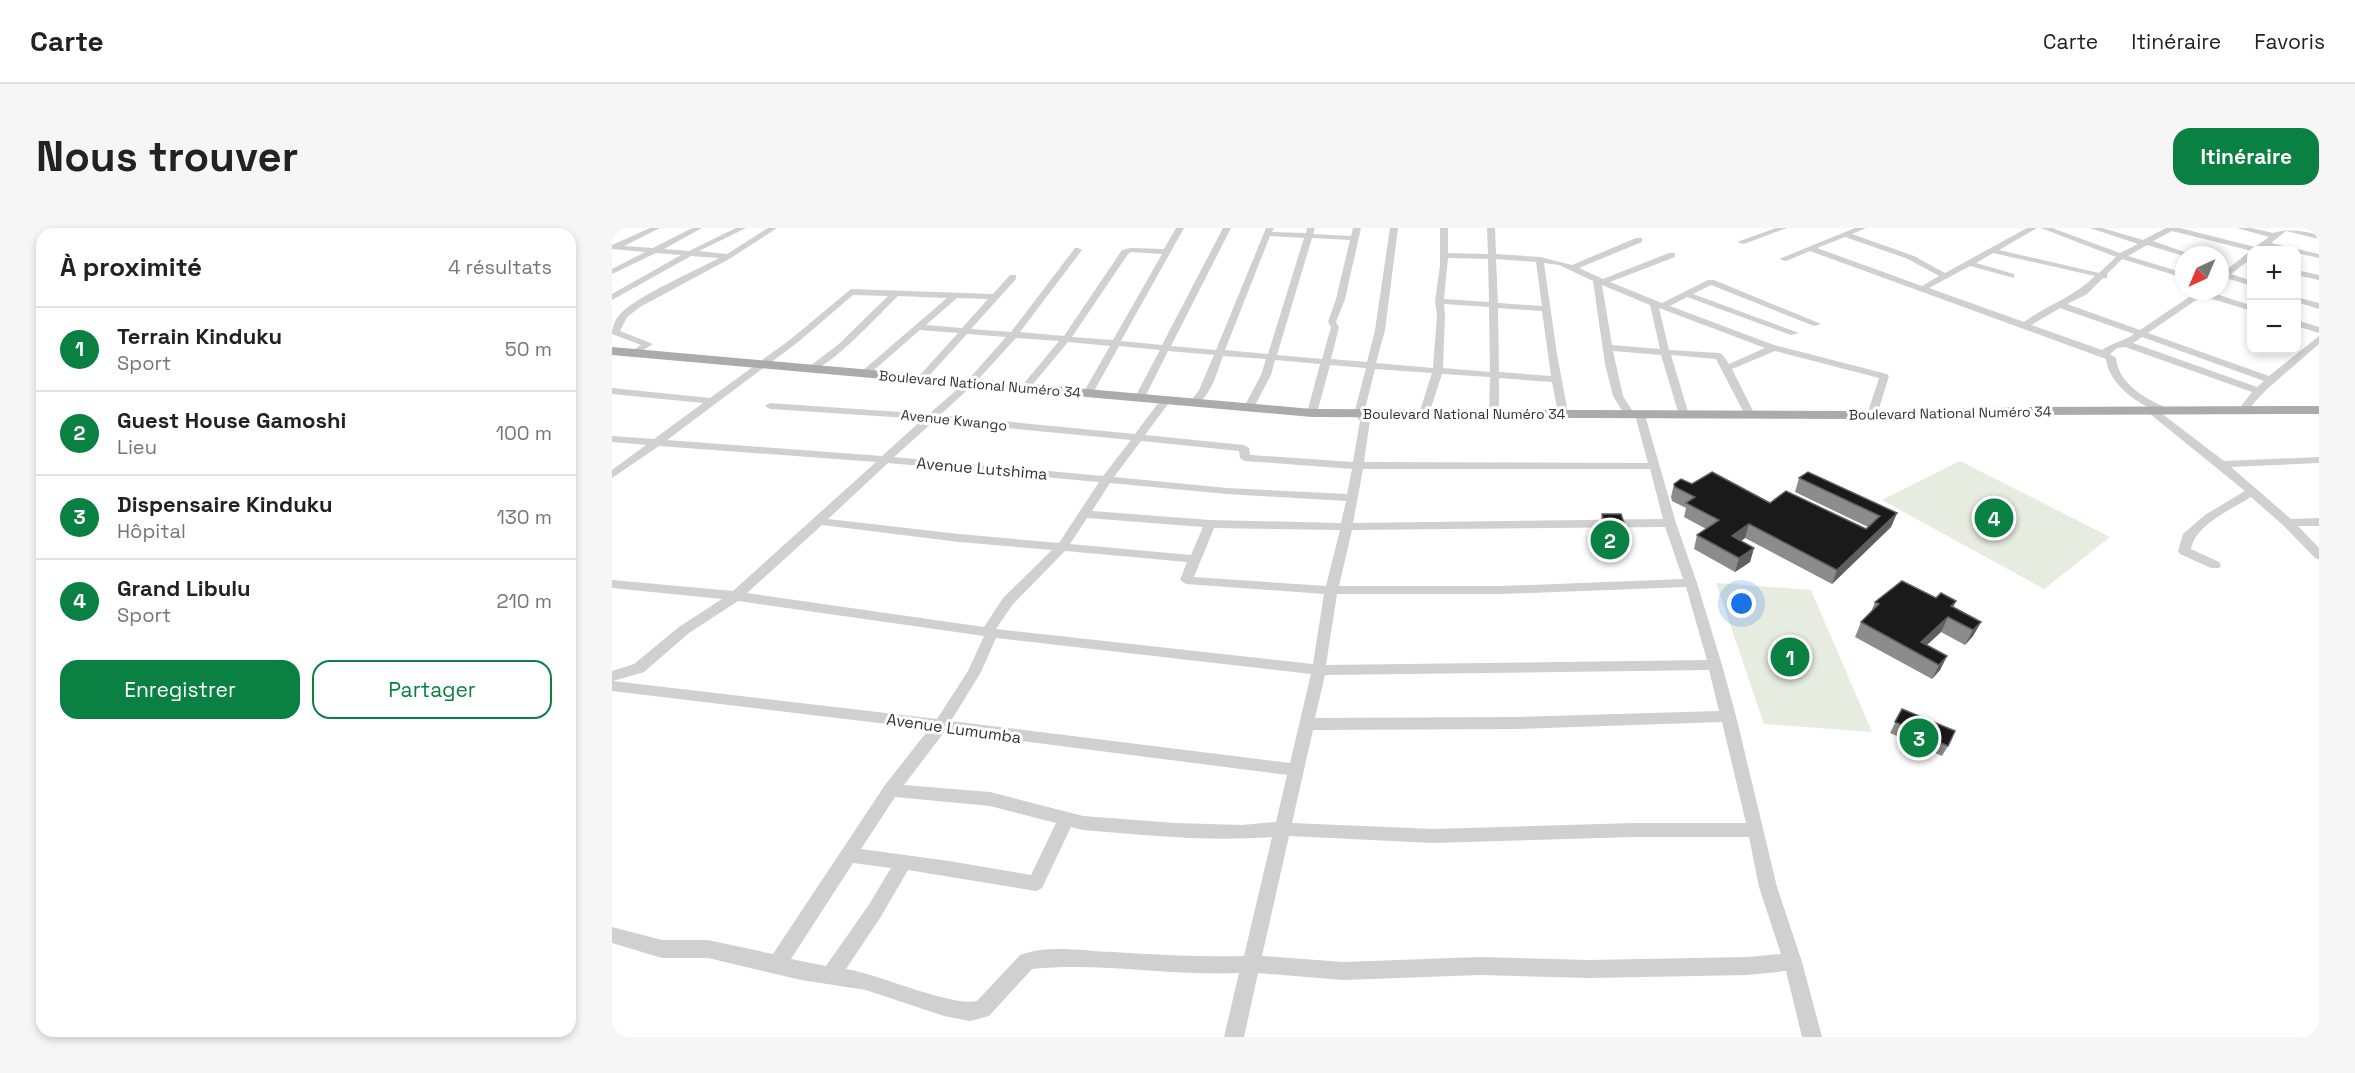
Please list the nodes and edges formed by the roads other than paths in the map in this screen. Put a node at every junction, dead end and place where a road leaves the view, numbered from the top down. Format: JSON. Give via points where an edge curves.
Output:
{"nodes":[{"id":1,"x":656,"y":228,"type":"edge"},
{"id":2,"x":698,"y":228,"type":"edge"},
{"id":3,"x":742,"y":228,"type":"edge"},
{"id":4,"x":773,"y":228,"type":"edge"},
{"id":5,"x":1180,"y":228,"type":"edge"},
{"id":6,"x":1227,"y":228,"type":"edge"},
{"id":7,"x":1357,"y":228,"type":"edge"},
{"id":8,"x":1394,"y":228,"type":"edge"},
{"id":9,"x":1444,"y":228,"type":"edge"},
{"id":10,"x":1491,"y":228,"type":"edge"},
{"id":11,"x":1783,"y":228,"type":"edge"},
{"id":12,"x":1862,"y":228,"type":"edge"},
{"id":13,"x":2033,"y":228,"type":"edge"},
{"id":14,"x":2044,"y":228,"type":"edge"},
{"id":15,"x":2094,"y":228,"type":"edge"},
{"id":16,"x":2171,"y":228,"type":"edge"},
{"id":17,"x":2241,"y":228,"type":"edge"},
{"id":18,"x":2285,"y":228,"type":"edge"},
{"id":19,"x":1269,"y":231,"type":"edge"},
{"id":20,"x":1847,"y":231,"type":"edge"},
{"id":21,"x":1310,"y":232,"type":"edge"},
{"id":22,"x":2275,"y":236,"type":"junction"},
{"id":23,"x":2319,"y":237,"type":"edge"},
{"id":24,"x":1353,"y":238,"type":"junction"},
{"id":25,"x":1639,"y":240,"type":"dead end"},
{"id":26,"x":1742,"y":242,"type":"dead end"},
{"id":27,"x":2146,"y":242,"type":"junction"},
{"id":28,"x":2266,"y":244,"type":"junction"},
{"id":29,"x":2263,"y":246,"type":"edge"},
{"id":30,"x":2274,"y":246,"type":"edge"},
{"id":31,"x":613,"y":247,"type":"edge"},
{"id":32,"x":1809,"y":248,"type":"junction"},
{"id":33,"x":2247,"y":248,"type":"edge"},
{"id":34,"x":654,"y":250,"type":"junction"},
{"id":35,"x":1078,"y":250,"type":"dead end"},
{"id":36,"x":1993,"y":251,"type":"junction"},
{"id":37,"x":2175,"y":251,"type":"edge"},
{"id":38,"x":1168,"y":252,"type":"junction"},
{"id":39,"x":2301,"y":252,"type":"edge"},
{"id":40,"x":690,"y":254,"type":"junction"},
{"id":41,"x":1443,"y":255,"type":"junction"},
{"id":42,"x":1672,"y":255,"type":"dead end"},
{"id":43,"x":728,"y":256,"type":"junction"},
{"id":44,"x":2121,"y":256,"type":"junction"},
{"id":45,"x":2319,"y":256,"type":"edge"},
{"id":46,"x":1492,"y":257,"type":"junction"},
{"id":47,"x":1540,"y":259,"type":"junction"},
{"id":48,"x":2247,"y":259,"type":"edge"},
{"id":49,"x":1783,"y":260,"type":"dead end"},
{"id":50,"x":1969,"y":263,"type":"junction"},
{"id":51,"x":2229,"y":267,"type":"edge"},
{"id":52,"x":1572,"y":268,"type":"junction"},
{"id":53,"x":2233,"y":268,"type":"junction"},
{"id":54,"x":612,"y":272,"type":"edge"},
{"id":55,"x":2229,"y":272,"type":"edge"},
{"id":56,"x":2175,"y":273,"type":"edge"},
{"id":57,"x":2301,"y":273,"type":"edge"},
{"id":58,"x":1944,"y":276,"type":"junction"},
{"id":59,"x":2011,"y":276,"type":"dead end"},
{"id":60,"x":2104,"y":276,"type":"junction"},
{"id":61,"x":1013,"y":277,"type":"dead end"},
{"id":62,"x":2229,"y":278,"type":"edge"},
{"id":63,"x":2319,"y":278,"type":"edge"},
{"id":64,"x":1600,"y":280,"type":"junction"},
{"id":65,"x":2247,"y":283,"type":"edge"},
{"id":66,"x":1922,"y":289,"type":"junction"},
{"id":67,"x":617,"y":291,"type":"edge"},
{"id":68,"x":656,"y":294,"type":"junction"},
{"id":69,"x":895,"y":294,"type":"junction"},
{"id":70,"x":1685,"y":294,"type":"junction"},
{"id":71,"x":954,"y":296,"type":"junction"},
{"id":72,"x":612,"y":297,"type":"edge"},
{"id":73,"x":994,"y":297,"type":"junction"},
{"id":74,"x":2191,"y":300,"type":"edge"},
{"id":75,"x":2226,"y":300,"type":"edge"},
{"id":76,"x":2301,"y":300,"type":"edge"},
{"id":77,"x":1439,"y":301,"type":"junction"},
{"id":78,"x":1493,"y":305,"type":"junction"},
{"id":79,"x":1658,"y":305,"type":"junction"},
{"id":80,"x":2061,"y":305,"type":"junction"},
{"id":81,"x":2319,"y":306,"type":"edge"},
{"id":82,"x":2247,"y":307,"type":"edge"},
{"id":83,"x":1548,"y":309,"type":"junction"},
{"id":84,"x":2026,"y":325,"type":"junction"},
{"id":85,"x":2301,"y":325,"type":"edge"},
{"id":86,"x":918,"y":327,"type":"junction"},
{"id":87,"x":2319,"y":330,"type":"edge"},
{"id":88,"x":964,"y":331,"type":"junction"},
{"id":89,"x":1794,"y":333,"type":"junction"},
{"id":90,"x":2142,"y":333,"type":"junction"},
{"id":91,"x":1012,"y":335,"type":"junction"},
{"id":92,"x":1067,"y":338,"type":"junction"},
{"id":93,"x":2319,"y":339,"type":"edge"},
{"id":94,"x":1114,"y":344,"type":"junction"},
{"id":95,"x":2126,"y":344,"type":"junction"},
{"id":96,"x":1774,"y":347,"type":"junction"},
{"id":97,"x":1609,"y":348,"type":"junction"},
{"id":98,"x":1166,"y":349,"type":"junction"},
{"id":99,"x":612,"y":351,"type":"edge"},
{"id":100,"x":1220,"y":352,"type":"junction"},
{"id":101,"x":634,"y":353,"type":"junction"},
{"id":102,"x":1666,"y":353,"type":"junction"},
{"id":103,"x":2103,"y":354,"type":"junction"},
{"id":104,"x":1272,"y":356,"type":"junction"},
{"id":105,"x":1324,"y":361,"type":"junction"},
{"id":106,"x":764,"y":364,"type":"junction"},
{"id":107,"x":1372,"y":366,"type":"junction"},
{"id":108,"x":813,"y":368,"type":"junction"},
{"id":109,"x":1727,"y":368,"type":"junction"},
{"id":110,"x":1438,"y":371,"type":"junction"},
{"id":111,"x":864,"y":374,"type":"junction"},
{"id":112,"x":1494,"y":375,"type":"junction"},
{"id":113,"x":923,"y":377,"type":"junction"},
{"id":114,"x":1556,"y":379,"type":"junction"},
{"id":115,"x":2271,"y":380,"type":"junction"},
{"id":116,"x":971,"y":382,"type":"junction"},
{"id":117,"x":1026,"y":387,"type":"junction"},
{"id":118,"x":612,"y":391,"type":"edge"},
{"id":119,"x":2258,"y":391,"type":"junction"},
{"id":120,"x":1088,"y":393,"type":"junction"},
{"id":121,"x":1140,"y":398,"type":"junction"},
{"id":122,"x":1166,"y":400,"type":"junction"},
{"id":123,"x":712,"y":401,"type":"junction"},
{"id":124,"x":1195,"y":402,"type":"junction"},
{"id":125,"x":770,"y":405,"type":"dead end"},
{"id":126,"x":1250,"y":407,"type":"junction"},
{"id":127,"x":2319,"y":410,"type":"edge"},
{"id":128,"x":2248,"y":411,"type":"junction"},
{"id":129,"x":1312,"y":412,"type":"junction"},
{"id":130,"x":2160,"y":412,"type":"junction"},
{"id":131,"x":1563,"y":413,"type":"junction"},
{"id":132,"x":1359,"y":414,"type":"junction"},
{"id":133,"x":1424,"y":414,"type":"junction"},
{"id":134,"x":1494,"y":414,"type":"junction"},
{"id":135,"x":1635,"y":415,"type":"junction"},
{"id":136,"x":1750,"y":415,"type":"junction"},
{"id":137,"x":1872,"y":415,"type":"junction"},
{"id":138,"x":1684,"y":416,"type":"junction"},
{"id":139,"x":931,"y":417,"type":"junction"},
{"id":140,"x":1139,"y":438,"type":"junction"},
{"id":141,"x":612,"y":439,"type":"edge"},
{"id":142,"x":658,"y":441,"type":"junction"},
{"id":143,"x":885,"y":459,"type":"junction"},
{"id":144,"x":2319,"y":460,"type":"edge"},
{"id":145,"x":2222,"y":464,"type":"junction"},
{"id":146,"x":1358,"y":466,"type":"junction"},
{"id":147,"x":1655,"y":466,"type":"junction"},
{"id":148,"x":612,"y":475,"type":"edge"},
{"id":149,"x":1107,"y":478,"type":"junction"},
{"id":150,"x":2251,"y":492,"type":"junction"},
{"id":151,"x":1352,"y":498,"type":"junction"},
{"id":152,"x":1083,"y":514,"type":"junction"},
{"id":153,"x":819,"y":522,"type":"junction"},
{"id":154,"x":2319,"y":522,"type":"edge"},
{"id":155,"x":1670,"y":523,"type":"junction"},
{"id":156,"x":2288,"y":523,"type":"junction"},
{"id":157,"x":1210,"y":524,"type":"junction"},
{"id":158,"x":1347,"y":526,"type":"junction"},
{"id":159,"x":1062,"y":547,"type":"junction"},
{"id":160,"x":2319,"y":555,"type":"edge"},
{"id":161,"x":1195,"y":559,"type":"junction"},
{"id":162,"x":2215,"y":565,"type":"dead end"},
{"id":163,"x":1691,"y":583,"type":"junction"},
{"id":164,"x":612,"y":584,"type":"edge"},
{"id":165,"x":1333,"y":589,"type":"junction"},
{"id":166,"x":736,"y":596,"type":"junction"},
{"id":167,"x":990,"y":632,"type":"junction"},
{"id":168,"x":1715,"y":665,"type":"junction"},
{"id":169,"x":1319,"y":670,"type":"junction"},
{"id":170,"x":612,"y":676,"type":"edge"},
{"id":171,"x":612,"y":686,"type":"edge"},
{"id":172,"x":1729,"y":716,"type":"junction"},
{"id":173,"x":1306,"y":724,"type":"junction"},
{"id":174,"x":941,"y":725,"type":"junction"},
{"id":175,"x":1296,"y":770,"type":"junction"},
{"id":176,"x":891,"y":790,"type":"junction"},
{"id":177,"x":1066,"y":820,"type":"junction"},
{"id":178,"x":1281,"y":828,"type":"junction"},
{"id":179,"x":1756,"y":830,"type":"junction"},
{"id":180,"x":849,"y":855,"type":"junction"},
{"id":181,"x":904,"y":862,"type":"junction"},
{"id":182,"x":612,"y":935,"type":"edge"},
{"id":183,"x":1793,"y":962,"type":"junction"},
{"id":184,"x":777,"y":964,"type":"junction"},
{"id":185,"x":1252,"y":964,"type":"junction"},
{"id":186,"x":830,"y":976,"type":"junction"},
{"id":187,"x":1234,"y":1037,"type":"edge"},
{"id":188,"x":1812,"y":1037,"type":"edge"}],
"edges":[{"from":1,"to":31,"type":"street"},
{"from":2,"to":34,"type":"street"},
{"from":3,"to":40,"type":"street"},
{"from":4,"to":43,"type":"street"},
{"from":5,"to":38,"type":"street"},
{"from":6,"to":98,"type":"street"},
{"from":7,"to":24,"type":"street"},
{"from":8,"to":107,"type":"street"},
{"from":9,"to":41,"type":"street"},
{"from":10,"to":46,"type":"street"},
{"from":11,"to":26,"type":"street"},
{"from":12,"to":20,"type":"street"},
{"from":13,"to":36,"type":"street"},
{"from":14,"to":44,"type":"street"},
{"from":15,"to":27,"type":"street"},
{"from":16,"to":27,"type":"street"},
{"from":16,"to":33,"type":"street"},
{"from":17,"to":22,"type":"street"},
{"from":18,"to":22,"type":"street"},
{"from":18,"to":23,"type":"street"},
{"from":19,"to":21,"type":"street"},
{"from":19,"to":100,"type":"street"},
{"from":20,"to":32,"type":"street"},
{"from":20,"to":58,"type":"street"},
{"from":21,"to":24,"type":"street"},
{"from":21,"to":104,"type":"street"},
{"from":22,"to":28,"type":"street"},
{"from":24,"to":105,"type":"street"},
{"from":25,"to":52,"type":"street"},
{"from":27,"to":37,"type":"street"},
{"from":27,"to":44,"type":"street"},
{"from":28,"to":29,"type":"street"},
{"from":28,"to":30,"type":"street"},
{"from":31,"to":34,"type":"street"},
{"from":32,"to":49,"type":"street"},
{"from":32,"to":66,"type":"street"},
{"from":34,"to":40,"type":"street"},
{"from":34,"to":54,"type":"street"},
{"from":35,"to":91,"type":"street"},
{"from":36,"to":50,"type":"street"},
{"from":36,"to":60,"type":"street"},
{"from":38,"to":92,"type":"street","via":[[1125,252]]},
{"from":38,"to":94,"type":"street"},
{"from":39,"to":45,"type":"street"},
{"from":40,"to":43,"type":"street"},
{"from":40,"to":67,"type":"street"},
{"from":41,"to":46,"type":"street"},
{"from":41,"to":77,"type":"street"},
{"from":42,"to":64,"type":"street"},
{"from":43,"to":68,"type":"street"},
{"from":44,"to":56,"type":"street"},
{"from":44,"to":60,"type":"street"},
{"from":46,"to":47,"type":"street"},
{"from":46,"to":78,"type":"street"},
{"from":47,"to":52,"type":"street"},
{"from":47,"to":83,"type":"street"},
{"from":48,"to":53,"type":"street"},
{"from":50,"to":58,"type":"street"},
{"from":50,"to":59,"type":"street"},
{"from":51,"to":53,"type":"street"},
{"from":52,"to":64,"type":"street"},
{"from":53,"to":55,"type":"street"},
{"from":57,"to":63,"type":"street"},
{"from":58,"to":66,"type":"street"},
{"from":60,"to":80,"type":"street"},
{"from":61,"to":73,"type":"street"},
{"from":62,"to":65,"type":"street"},
{"from":64,"to":79,"type":"street"},
{"from":64,"to":97,"type":"street"},
{"from":66,"to":84,"type":"street"},
{"from":67,"to":68,"type":"street"},
{"from":67,"to":72,"type":"street"},
{"from":68,"to":101,"type":"street","via":[[627,312],[614,329],[620,335],[648,344]]},
{"from":69,"to":71,"type":"street"},
{"from":69,"to":106,"type":"street","via":[[851,292]]},
{"from":69,"to":108,"type":"street","via":[[842,346]]},
{"from":70,"to":79,"type":"street"},
{"from":70,"to":89,"type":"street"},
{"from":70,"to":89,"type":"street","via":[[1711,282],[1817,324]]},
{"from":71,"to":73,"type":"street"},
{"from":71,"to":86,"type":"street"},
{"from":73,"to":88,"type":"street"},
{"from":74,"to":90,"type":"street"},
{"from":75,"to":82,"type":"street"},
{"from":76,"to":81,"type":"street"},
{"from":77,"to":78,"type":"street"},
{"from":77,"to":110,"type":"street"},
{"from":78,"to":83,"type":"street"},
{"from":78,"to":112,"type":"street"},
{"from":79,"to":96,"type":"street"},
{"from":79,"to":102,"type":"street","via":[[1658,327]]},
{"from":80,"to":84,"type":"street"},
{"from":80,"to":90,"type":"street"},
{"from":83,"to":114,"type":"street"},
{"from":84,"to":103,"type":"street"},
{"from":85,"to":87,"type":"street"},
{"from":86,"to":88,"type":"street"},
{"from":86,"to":111,"type":"street"},
{"from":88,"to":91,"type":"street"},
{"from":88,"to":113,"type":"street"},
{"from":89,"to":96,"type":"street"},
{"from":90,"to":95,"type":"street"},
{"from":90,"to":115,"type":"street"},
{"from":91,"to":92,"type":"street"},
{"from":91,"to":116,"type":"street"},
{"from":92,"to":94,"type":"street"},
{"from":92,"to":117,"type":"street"},
{"from":93,"to":115,"type":"street"},
{"from":94,"to":98,"type":"street"},
{"from":94,"to":120,"type":"street"},
{"from":95,"to":103,"type":"street"},
{"from":95,"to":119,"type":"street"},
{"from":96,"to":109,"type":"street"},
{"from":96,"to":137,"type":"street","via":[[1884,376]]},
{"from":97,"to":102,"type":"street"},
{"from":97,"to":135,"type":"street","via":[[1618,396]]},
{"from":98,"to":100,"type":"street"},
{"from":98,"to":121,"type":"street"},
{"from":99,"to":101,"type":"main road","name":"Boulevard National Numéro 34"},
{"from":100,"to":104,"type":"street"},
{"from":100,"to":124,"type":"street","via":[[1204,391]]},
{"from":101,"to":106,"type":"main road","name":"Boulevard National Numéro 34"},
{"from":102,"to":109,"type":"street","via":[[1719,356]]},
{"from":102,"to":138,"type":"street"},
{"from":103,"to":130,"type":"street","via":[[2110,358],[2112,370],[2141,400]]},
{"from":104,"to":105,"type":"street"},
{"from":104,"to":126,"type":"street"},
{"from":105,"to":107,"type":"street"},
{"from":105,"to":129,"type":"street"},
{"from":106,"to":108,"type":"main road","name":"Boulevard National Numéro 34"},
{"from":106,"to":123,"type":"street"},
{"from":107,"to":110,"type":"street"},
{"from":107,"to":132,"type":"street"},
{"from":108,"to":111,"type":"main road","name":"Boulevard National Numéro 34"},
{"from":109,"to":136,"type":"street"},
{"from":110,"to":112,"type":"street"},
{"from":110,"to":133,"type":"street"},
{"from":111,"to":113,"type":"main road","name":"Boulevard National Numéro 34"},
{"from":112,"to":114,"type":"street"},
{"from":112,"to":134,"type":"street"},
{"from":113,"to":116,"type":"main road","name":"Boulevard National Numéro 34"},
{"from":114,"to":131,"type":"street"},
{"from":115,"to":119,"type":"street"},
{"from":116,"to":117,"type":"main road","name":"Boulevard National Numéro 34"},
{"from":116,"to":139,"type":"street"},
{"from":117,"to":120,"type":"main road","name":"Boulevard National Numéro 34"},
{"from":118,"to":123,"type":"street"},
{"from":119,"to":128,"type":"street","via":[[2247,405]]},
{"from":120,"to":121,"type":"main road","name":"Boulevard National Numéro 34"},
{"from":121,"to":122,"type":"main road","name":"Boulevard National Numéro 34"},
{"from":122,"to":124,"type":"main road","name":"Boulevard National Numéro 34"},
{"from":122,"to":140,"type":"street"},
{"from":123,"to":142,"type":"street"},
{"from":124,"to":126,"type":"main road","name":"Boulevard National Numéro 34"},
{"from":125,"to":139,"type":"street","name":"Avenue Kwango"},
{"from":126,"to":129,"type":"main road","name":"Boulevard National Numéro 34"},
{"from":127,"to":128,"type":"main road","name":"Boulevard National Numéro 34"},
{"from":128,"to":130,"type":"main road","name":"Boulevard National Numéro 34"},
{"from":129,"to":132,"type":"main road","name":"Boulevard National Numéro 34"},
{"from":130,"to":137,"type":"main road","name":"Boulevard National Numéro 34"},
{"from":130,"to":145,"type":"street"},
{"from":131,"to":134,"type":"main road","name":"Boulevard National Numéro 34"},
{"from":131,"to":135,"type":"main road","name":"Boulevard National Numéro 34"},
{"from":132,"to":133,"type":"main road","name":"Boulevard National Numéro 34"},
{"from":132,"to":146,"type":"street","via":[[1365,420],[1365,428]]},
{"from":133,"to":134,"type":"main road","name":"Boulevard National Numéro 34"},
{"from":135,"to":138,"type":"main road","name":"Boulevard National Numéro 34"},
{"from":135,"to":147,"type":"street"},
{"from":136,"to":137,"type":"main road","name":"Boulevard National Numéro 34"},
{"from":136,"to":138,"type":"main road","name":"Boulevard National Numéro 34"},
{"from":139,"to":140,"type":"street","name":"Avenue Kwango"},
{"from":139,"to":143,"type":"street"},
{"from":140,"to":146,"type":"street","name":"Avenue Kwango","via":[[1244,448],[1245,458]]},
{"from":140,"to":149,"type":"street"},
{"from":141,"to":142,"type":"street","name":"Avenue Lutshima"},
{"from":142,"to":143,"type":"street","name":"Avenue Lutshima"},
{"from":142,"to":148,"type":"street"},
{"from":143,"to":149,"type":"street","name":"Avenue Lutshima"},
{"from":143,"to":153,"type":"street"},
{"from":144,"to":145,"type":"street"},
{"from":145,"to":150,"type":"street"},
{"from":146,"to":147,"type":"street"},
{"from":146,"to":151,"type":"street"},
{"from":147,"to":155,"type":"street"},
{"from":149,"to":151,"type":"street","name":"Avenue Lutshima","via":[[1227,491]]},
{"from":149,"to":152,"type":"street"},
{"from":150,"to":156,"type":"street"},
{"from":150,"to":162,"type":"street","via":[[2187,537],[2184,550]]},
{"from":151,"to":158,"type":"street"},
{"from":152,"to":157,"type":"street"},
{"from":152,"to":159,"type":"street"},
{"from":153,"to":159,"type":"street"},
{"from":153,"to":166,"type":"street"},
{"from":154,"to":156,"type":"street"},
{"from":155,"to":158,"type":"street"},
{"from":155,"to":163,"type":"street"},
{"from":156,"to":160,"type":"street"},
{"from":157,"to":158,"type":"street"},
{"from":157,"to":161,"type":"street"},
{"from":158,"to":165,"type":"street"},
{"from":159,"to":161,"type":"street"},
{"from":159,"to":167,"type":"street","via":[[1008,601]]},
{"from":161,"to":165,"type":"street","via":[[1186,580]]},
{"from":163,"to":165,"type":"street"},
{"from":163,"to":168,"type":"street"},
{"from":164,"to":166,"type":"street"},
{"from":165,"to":169,"type":"street","via":[[1321,636]]},
{"from":166,"to":167,"type":"street"},
{"from":166,"to":170,"type":"street","via":[[684,630],[639,668]]},
{"from":167,"to":169,"type":"street"},
{"from":167,"to":174,"type":"street","via":[[974,672]]},
{"from":168,"to":169,"type":"street"},
{"from":168,"to":172,"type":"street"},
{"from":169,"to":173,"type":"street"},
{"from":171,"to":174,"type":"street","name":"Avenue Lumumba"},
{"from":172,"to":173,"type":"street"},
{"from":172,"to":179,"type":"street"},
{"from":173,"to":175,"type":"street"},
{"from":174,"to":175,"type":"street","name":"Avenue Lumumba"},
{"from":174,"to":176,"type":"street"},
{"from":175,"to":178,"type":"street"},
{"from":176,"to":177,"type":"street","via":[[990,799]]},
{"from":176,"to":180,"type":"street"},
{"from":177,"to":178,"type":"street","via":[[1175,830],[1242,832]]},
{"from":177,"to":181,"type":"street","via":[[1036,883]]},
{"from":178,"to":179,"type":"street","via":[[1433,836]]},
{"from":178,"to":185,"type":"street"},
{"from":179,"to":183,"type":"street","via":[[1768,887]]},
{"from":180,"to":181,"type":"street"},
{"from":180,"to":184,"type":"street"},
{"from":181,"to":186,"type":"street"},
{"from":182,"to":184,"type":"street","via":[[662,949],[708,949]]},
{"from":183,"to":185,"type":"street","via":[[1600,969],[1480,966],[1343,971]]},
{"from":183,"to":188,"type":"street"},
{"from":184,"to":186,"type":"street"},
{"from":185,"to":186,"type":"street","via":[[1202,966],[1058,958],[1027,961],[982,1009],[970,1012],[866,981]]},
{"from":185,"to":187,"type":"street"}]}
